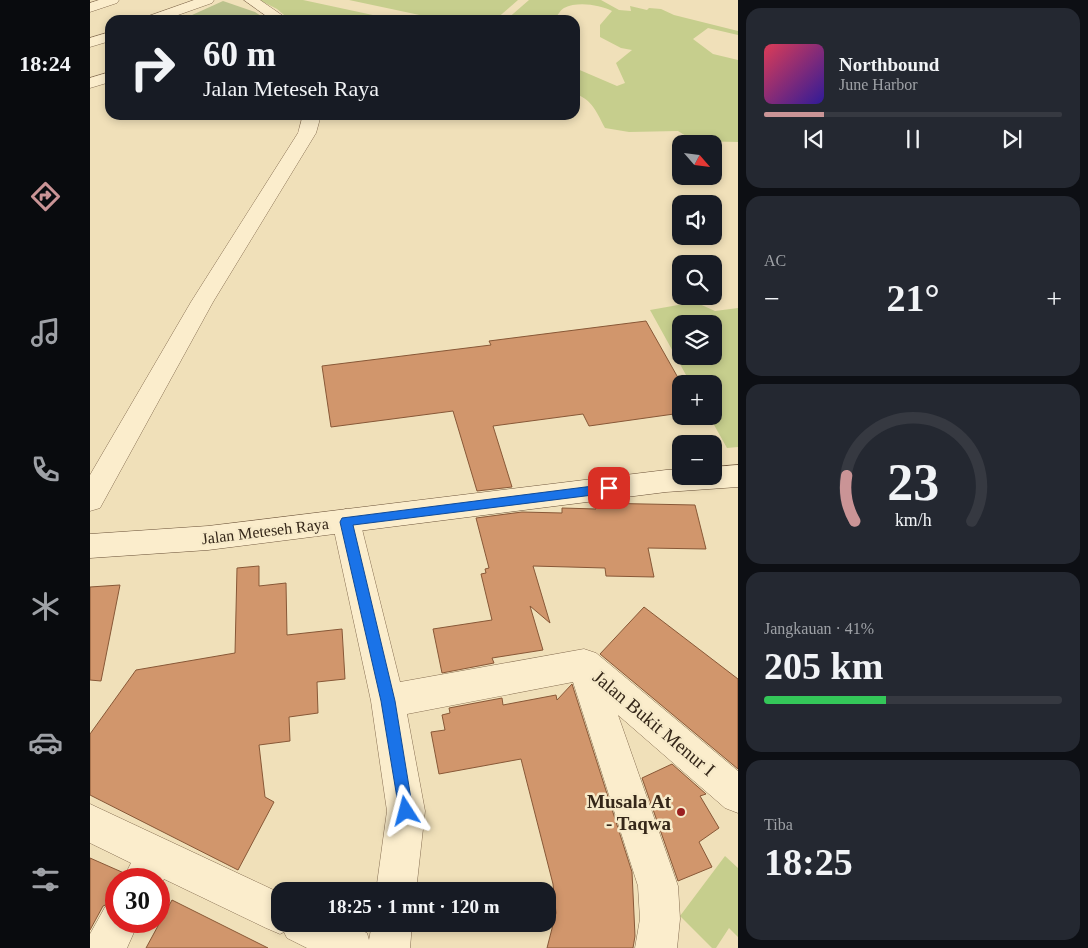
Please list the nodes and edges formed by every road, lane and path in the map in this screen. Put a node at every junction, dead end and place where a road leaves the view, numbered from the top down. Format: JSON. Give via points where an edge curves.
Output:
{"nodes":[{"id":1,"x":112,"y":0,"type":"edge"},
{"id":2,"x":207,"y":0,"type":"edge"},
{"id":3,"x":251,"y":0,"type":"edge"},
{"id":4,"x":90,"y":8,"type":"edge"},
{"id":5,"x":165,"y":15,"type":"edge"},
{"id":6,"x":274,"y":15,"type":"edge"},
{"id":7,"x":105,"y":38,"type":"edge"},
{"id":8,"x":90,"y":43,"type":"edge"},
{"id":9,"x":105,"y":78,"type":"edge"},
{"id":10,"x":90,"y":83,"type":"edge"},
{"id":11,"x":311,"y":120,"type":"edge"},
{"id":12,"x":738,"y":476,"type":"edge"},
{"id":13,"x":90,"y":500,"type":"edge"},
{"id":14,"x":346,"y":522,"type":"junction"},
{"id":15,"x":90,"y":546,"type":"edge"},
{"id":16,"x":584,"y":664,"type":"junction"},
{"id":17,"x":388,"y":701,"type":"junction"},
{"id":18,"x":738,"y":795,"type":"edge"},
{"id":19,"x":90,"y":823,"type":"edge"},
{"id":20,"x":149,"y":867,"type":"edge"},
{"id":21,"x":397,"y":882,"type":"edge"},
{"id":22,"x":271,"y":911,"type":"edge"},
{"id":23,"x":318,"y":932,"type":"edge"},
{"id":24,"x":391,"y":932,"type":"edge"},
{"id":25,"x":113,"y":933,"type":"edge"},
{"id":26,"x":105,"y":948,"type":"edge"},
{"id":27,"x":352,"y":948,"type":"edge"},
{"id":28,"x":389,"y":948,"type":"edge"},
{"id":29,"x":656,"y":948,"type":"edge"}],
"edges":[{"from":1,"to":4,"type":"street"},
{"from":2,"to":5,"type":"street"},
{"from":3,"to":6,"type":"street"},
{"from":7,"to":8,"type":"street"},
{"from":9,"to":10,"type":"street"},
{"from":11,"to":13,"type":"street","via":[[307,133],[202,302]]},
{"from":12,"to":14,"type":"street","name":"Jalan Meteseh Raya","via":[[666,481]]},
{"from":14,"to":15,"type":"street","name":"Jalan Meteseh Raya","via":[[208,538]]},
{"from":14,"to":17,"type":"street"},
{"from":16,"to":17,"type":"street","name":"Jalan Bukit Menur I"},
{"from":16,"to":18,"type":"street","name":"Jalan Bukit Menur I"},
{"from":16,"to":29,"type":"street","via":[[658,886],[660,918]]},
{"from":17,"to":21,"type":"street","via":[[406,811]]},
{"from":19,"to":20,"type":"street"},
{"from":20,"to":22,"type":"street"},
{"from":23,"to":27,"type":"street"},
{"from":24,"to":28,"type":"street"},
{"from":25,"to":26,"type":"street"}]}
